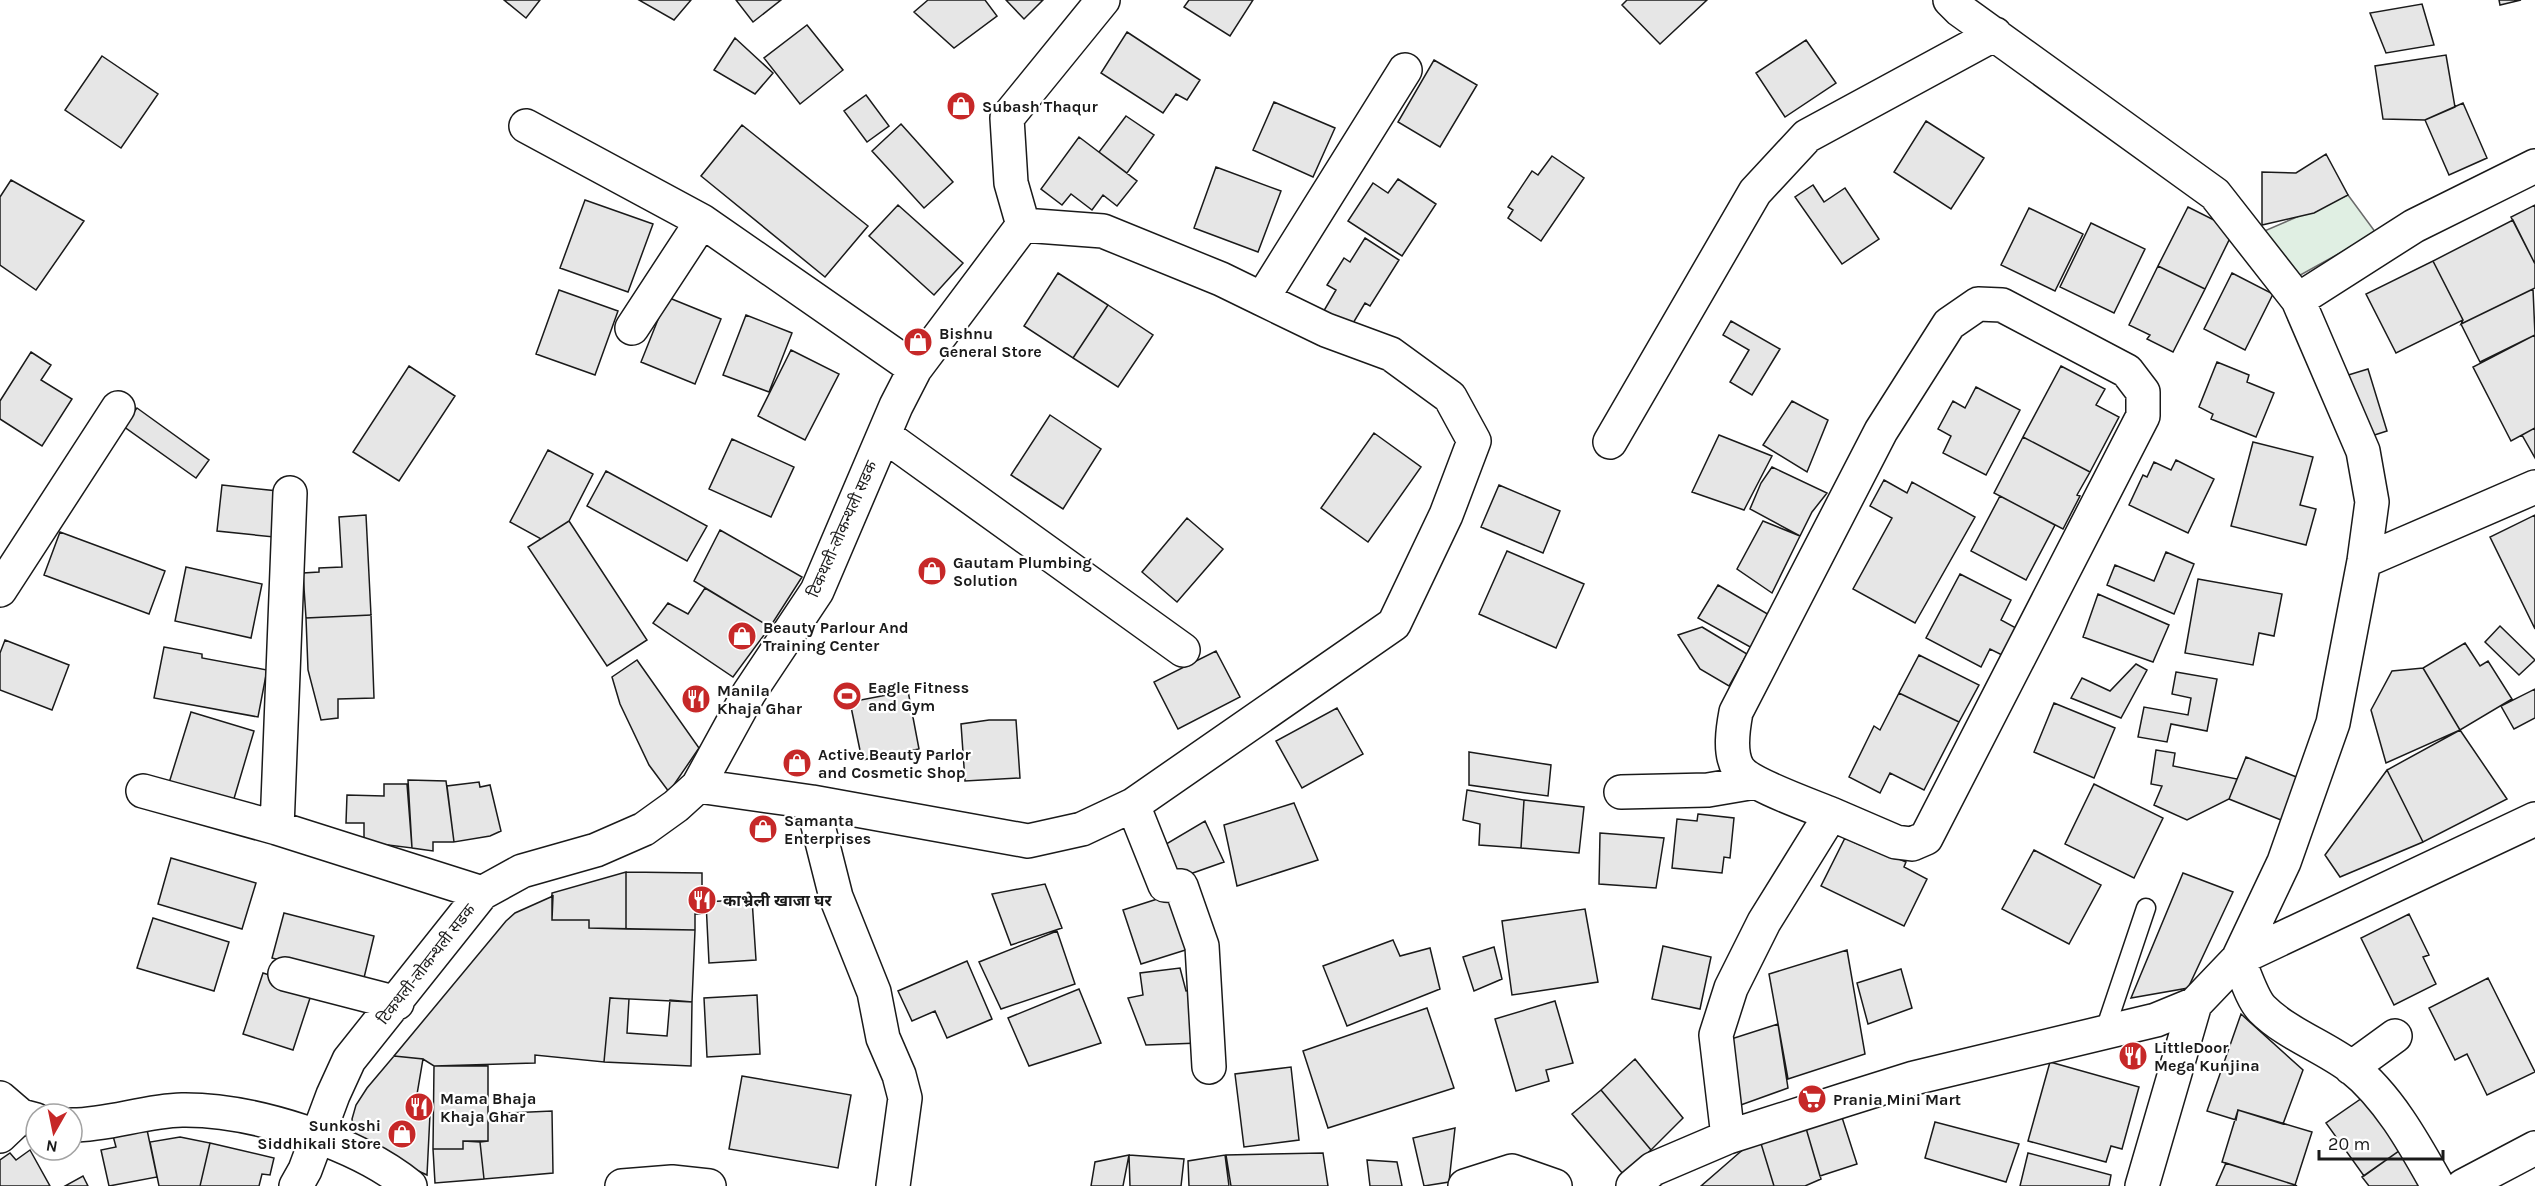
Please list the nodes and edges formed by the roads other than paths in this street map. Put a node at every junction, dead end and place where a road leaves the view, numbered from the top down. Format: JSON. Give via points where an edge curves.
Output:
{"nodes":[{"id":1,"x":1103,"y":0,"type":"edge"},
{"id":2,"x":1950,"y":0,"type":"edge"},
{"id":3,"x":1995,"y":34,"type":"junction"},
{"id":4,"x":1405,"y":70,"type":"dead end"},
{"id":5,"x":526,"y":126,"type":"dead end"},
{"id":6,"x":2535,"y":166,"type":"edge"},
{"id":7,"x":702,"y":221,"type":"junction"},
{"id":8,"x":1023,"y":225,"type":"junction"},
{"id":9,"x":1262,"y":299,"type":"junction"},
{"id":10,"x":2298,"y":300,"type":"junction"},
{"id":11,"x":632,"y":328,"type":"dead end"},
{"id":12,"x":915,"y":369,"type":"junction"},
{"id":13,"x":118,"y":408,"type":"dead end"},
{"id":14,"x":884,"y":435,"type":"junction"},
{"id":15,"x":1610,"y":442,"type":"dead end"},
{"id":16,"x":2535,"y":487,"type":"edge"},
{"id":17,"x":290,"y":493,"type":"dead end"},
{"id":18,"x":2364,"y":561,"type":"junction"},
{"id":19,"x":0,"y":590,"type":"edge"},
{"id":20,"x":1183,"y":650,"type":"dead end"},
{"id":21,"x":1755,"y":782,"type":"junction"},
{"id":22,"x":698,"y":786,"type":"junction"},
{"id":23,"x":143,"y":791,"type":"dead end"},
{"id":24,"x":1621,"y":792,"type":"dead end"},
{"id":25,"x":812,"y":802,"type":"junction"},
{"id":26,"x":1133,"y":805,"type":"junction"},
{"id":27,"x":1831,"y":814,"type":"junction"},
{"id":28,"x":2535,"y":819,"type":"edge"},
{"id":29,"x":277,"y":828,"type":"junction"},
{"id":30,"x":482,"y":893,"type":"junction"},
{"id":31,"x":2146,"y":908,"type":"dead end"},
{"id":32,"x":2238,"y":959,"type":"junction"},
{"id":33,"x":285,"y":974,"type":"dead end"},
{"id":34,"x":397,"y":1003,"type":"junction"},
{"id":35,"x":2195,"y":1004,"type":"junction"},
{"id":36,"x":2104,"y":1033,"type":"junction"},
{"id":37,"x":2395,"y":1036,"type":"dead end"},
{"id":38,"x":1209,"y":1067,"type":"dead end"},
{"id":39,"x":2351,"y":1068,"type":"junction"},
{"id":40,"x":84,"y":1125,"type":"edge"},
{"id":41,"x":318,"y":1137,"type":"junction"},
{"id":42,"x":1728,"y":1137,"type":"junction"},
{"id":43,"x":2535,"y":1148,"type":"edge"},
{"id":44,"x":296,"y":1186,"type":"edge"},
{"id":45,"x":410,"y":1186,"type":"edge"},
{"id":46,"x":622,"y":1186,"type":"edge"},
{"id":47,"x":709,"y":1186,"type":"edge"},
{"id":48,"x":893,"y":1186,"type":"edge"},
{"id":49,"x":1465,"y":1186,"type":"edge"},
{"id":50,"x":1555,"y":1186,"type":"edge"},
{"id":51,"x":1633,"y":1186,"type":"edge"},
{"id":52,"x":2142,"y":1186,"type":"edge"},
{"id":53,"x":2438,"y":1186,"type":"edge"},
{"id":54,"x":2463,"y":1186,"type":"edge"}],
"edges":[{"from":1,"to":8,"type":"street","via":[[1007,118],[1011,183]]},
{"from":2,"to":3,"type":"street"},
{"from":3,"to":10,"type":"street","via":[[2215,194]]},
{"from":3,"to":15,"type":"street","via":[[1807,136],[1755,192]]},
{"from":4,"to":9,"type":"street"},
{"from":5,"to":7,"type":"street"},
{"from":6,"to":10,"type":"street","via":[[2414,226]]},
{"from":7,"to":11,"type":"street"},
{"from":7,"to":12,"type":"street"},
{"from":8,"to":9,"type":"street","via":[[1103,231]]},
{"from":8,"to":12,"type":"street","name":"टिकथली-लोकन्थली सडक"},
{"from":9,"to":26,"type":"street","via":[[1326,330],[1391,354],[1450,397],[1474,441],[1446,515],[1394,624]]},
{"from":10,"to":18,"type":"street","via":[[2363,451],[2372,502]]},
{"from":12,"to":14,"type":"street","name":"टिकथली-लोकन्थली सडक"},
{"from":13,"to":19,"type":"street"},
{"from":14,"to":20,"type":"street"},
{"from":14,"to":22,"type":"street","name":"टिकथली-लोकन्थली सडक","via":[[817,591],[749,693]]},
{"from":16,"to":18,"type":"street"},
{"from":17,"to":29,"type":"street"},
{"from":18,"to":32,"type":"street","via":[[2333,723],[2284,862]]},
{"from":21,"to":24,"type":"street","via":[[1708,790]]},
{"from":21,"to":27,"type":"street"},
{"from":21,"to":27,"type":"street","via":[[1738,768],[1731,738],[1736,712],[1881,431],[1949,324],[1978,304],[2002,305],[2127,371],[2143,392],[2143,416],[1926,838],[1912,844],[1896,842]]},
{"from":22,"to":25,"type":"street"},
{"from":22,"to":30,"type":"street","name":"टिकथली-लोकन्थली सडक","via":[[644,829],[596,850],[522,871]]},
{"from":23,"to":29,"type":"street"},
{"from":25,"to":26,"type":"street","via":[[1028,842],[1082,829]]},
{"from":25,"to":48,"type":"street","via":[[836,897],[874,992],[883,1038],[905,1098]]},
{"from":26,"to":38,"type":"street","via":[[1165,885],[1181,886],[1202,946]]},
{"from":27,"to":42,"type":"street","via":[[1764,922],[1731,988],[1716,1035]]},
{"from":28,"to":32,"type":"street"},
{"from":29,"to":30,"type":"street"},
{"from":30,"to":34,"type":"street","name":"टिकथली-लोकन्थली सडक"},
{"from":31,"to":36,"type":"lane"},
{"from":32,"to":35,"type":"street"},
{"from":32,"to":39,"type":"street","via":[[2260,1007]]},
{"from":33,"to":34,"type":"street"},
{"from":34,"to":41,"type":"street","name":"टिकथली-लोकन्थली सडक","via":[[349,1060]]},
{"from":35,"to":36,"type":"street","via":[[2156,1020]]},
{"from":35,"to":52,"type":"street"},
{"from":36,"to":42,"type":"street","via":[[1914,1078]]},
{"from":37,"to":39,"type":"street"},
{"from":39,"to":53,"type":"street","via":[[2378,1095],[2414,1144]]},
{"from":40,"to":41,"type":"street","via":[[182,1110],[233,1114]]},
{"from":41,"to":44,"type":"street","name":"टिकथली-लोकन्थली सडक"},
{"from":41,"to":45,"type":"street","via":[[374,1162]]},
{"from":42,"to":51,"type":"street","via":[[1653,1169]]},
{"from":43,"to":54,"type":"street"},
{"from":46,"to":47,"type":"street","via":[[672,1182]]},
{"from":49,"to":50,"type":"street","via":[[1512,1171]]}]}
